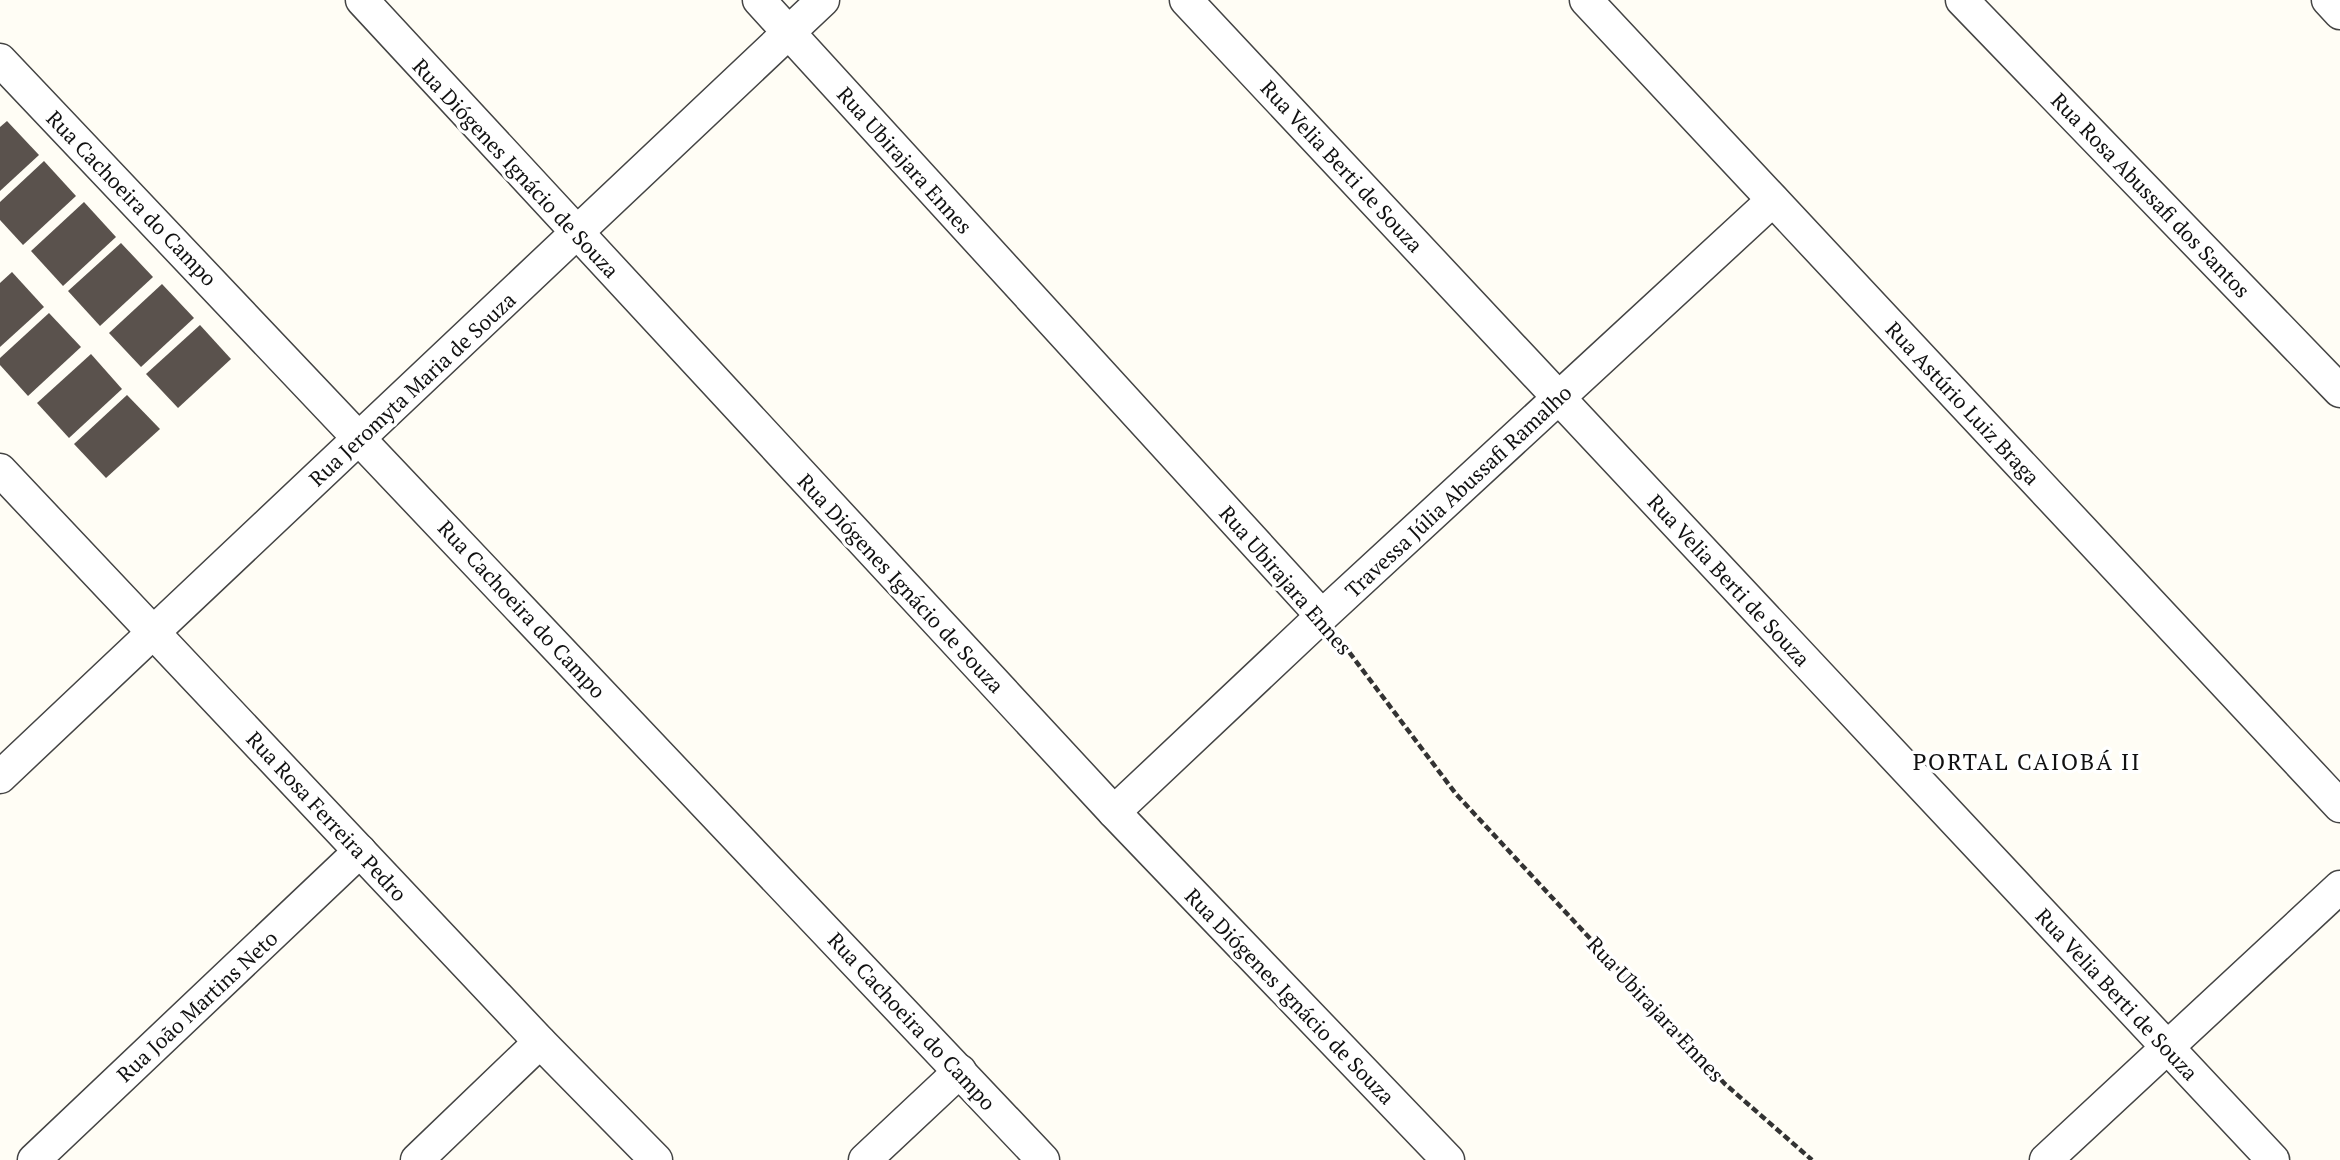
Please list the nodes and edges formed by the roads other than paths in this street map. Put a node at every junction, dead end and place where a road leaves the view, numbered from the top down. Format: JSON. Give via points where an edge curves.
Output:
{"nodes":[{"id":1,"x":362,"y":0,"type":"edge"},
{"id":2,"x":758,"y":0,"type":"edge"},
{"id":3,"x":824,"y":0,"type":"edge"},
{"id":4,"x":1186,"y":0,"type":"edge"},
{"id":5,"x":1586,"y":0,"type":"edge"},
{"id":6,"x":1962,"y":0,"type":"edge"},
{"id":7,"x":2328,"y":0,"type":"edge"},
{"id":8,"x":2340,"y":13,"type":"edge"},
{"id":9,"x":789,"y":34,"type":"junction"},
{"id":10,"x":0,"y":60,"type":"edge"},
{"id":11,"x":1773,"y":200,"type":"junction"},
{"id":12,"x":577,"y":235,"type":"junction"},
{"id":13,"x":2340,"y":391,"type":"edge"},
{"id":14,"x":1559,"y":398,"type":"junction"},
{"id":15,"x":360,"y":438,"type":"junction"},
{"id":16,"x":0,"y":470,"type":"edge"},
{"id":17,"x":1322,"y":616,"type":"junction"},
{"id":18,"x":153,"y":633,"type":"junction"},
{"id":19,"x":0,"y":777,"type":"edge"},
{"id":20,"x":2340,"y":806,"type":"edge"},
{"id":21,"x":1114,"y":812,"type":"junction"},
{"id":22,"x":359,"y":851,"type":"junction"},
{"id":23,"x":2340,"y":887,"type":"edge"},
{"id":24,"x":540,"y":1042,"type":"junction"},
{"id":25,"x":2167,"y":1047,"type":"junction"},
{"id":26,"x":960,"y":1071,"type":"junction"},
{"id":27,"x":34,"y":1160,"type":"edge"},
{"id":28,"x":417,"y":1160,"type":"edge"},
{"id":29,"x":656,"y":1160,"type":"edge"},
{"id":30,"x":865,"y":1160,"type":"edge"},
{"id":31,"x":1043,"y":1160,"type":"edge"},
{"id":32,"x":1448,"y":1160,"type":"edge"},
{"id":33,"x":2046,"y":1160,"type":"edge"},
{"id":34,"x":2273,"y":1160,"type":"edge"}],
"edges":[{"from":1,"to":12,"type":"street","name":"Rua Diógenes Ignácio de Souza"},
{"from":2,"to":9,"type":"street","name":"Rua Ubirajara Ennes"},
{"from":3,"to":9,"type":"street","name":"Rua Jeromyta Maria de Souza"},
{"from":4,"to":14,"type":"street","name":"Rua Velia Berti de Souza"},
{"from":5,"to":11,"type":"street","name":"Rua Astúrio Luiz Braga"},
{"from":6,"to":13,"type":"street","name":"Rua Rosa Abussafi dos Santos"},
{"from":7,"to":8,"type":"street"},
{"from":9,"to":12,"type":"street","name":"Rua Jeromyta Maria de Souza"},
{"from":9,"to":17,"type":"street","name":"Rua Ubirajara Ennes"},
{"from":10,"to":15,"type":"street","name":"Rua Cachoeira do Campo"},
{"from":11,"to":14,"type":"street","name":"Travessa Júlia Abussafi Ramalho"},
{"from":11,"to":20,"type":"street","name":"Rua Astúrio Luiz Braga"},
{"from":12,"to":15,"type":"street","name":"Rua Jeromyta Maria de Souza"},
{"from":12,"to":21,"type":"street","name":"Rua Diógenes Ignácio de Souza"},
{"from":14,"to":17,"type":"street","name":"Travessa Júlia Abussafi Ramalho"},
{"from":14,"to":25,"type":"street","name":"Rua Velia Berti de Souza"},
{"from":15,"to":18,"type":"street","name":"Rua Jeromyta Maria de Souza"},
{"from":15,"to":26,"type":"street","name":"Rua Cachoeira do Campo"},
{"from":16,"to":18,"type":"street","name":"Rua Rosa Ferreira Pedro"},
{"from":17,"to":21,"type":"street","name":"Travessa Júlia Abussafi Ramalho"},
{"from":18,"to":19,"type":"street","name":"Rua Jeromyta Maria de Souza"},
{"from":18,"to":22,"type":"street","name":"Rua Rosa Ferreira Pedro"},
{"from":21,"to":32,"type":"street","name":"Rua Diógenes Ignácio de Souza"},
{"from":22,"to":24,"type":"street","name":"Rua Rosa Ferreira Pedro"},
{"from":22,"to":27,"type":"street","name":"Rua João Martins Neto"},
{"from":23,"to":25,"type":"street"},
{"from":24,"to":28,"type":"street"},
{"from":24,"to":29,"type":"street","name":"Rua Rosa Ferreira Pedro"},
{"from":25,"to":33,"type":"street"},
{"from":25,"to":34,"type":"street","name":"Rua Velia Berti de Souza"},
{"from":26,"to":30,"type":"street"},
{"from":26,"to":31,"type":"street","name":"Rua Cachoeira do Campo"}]}
